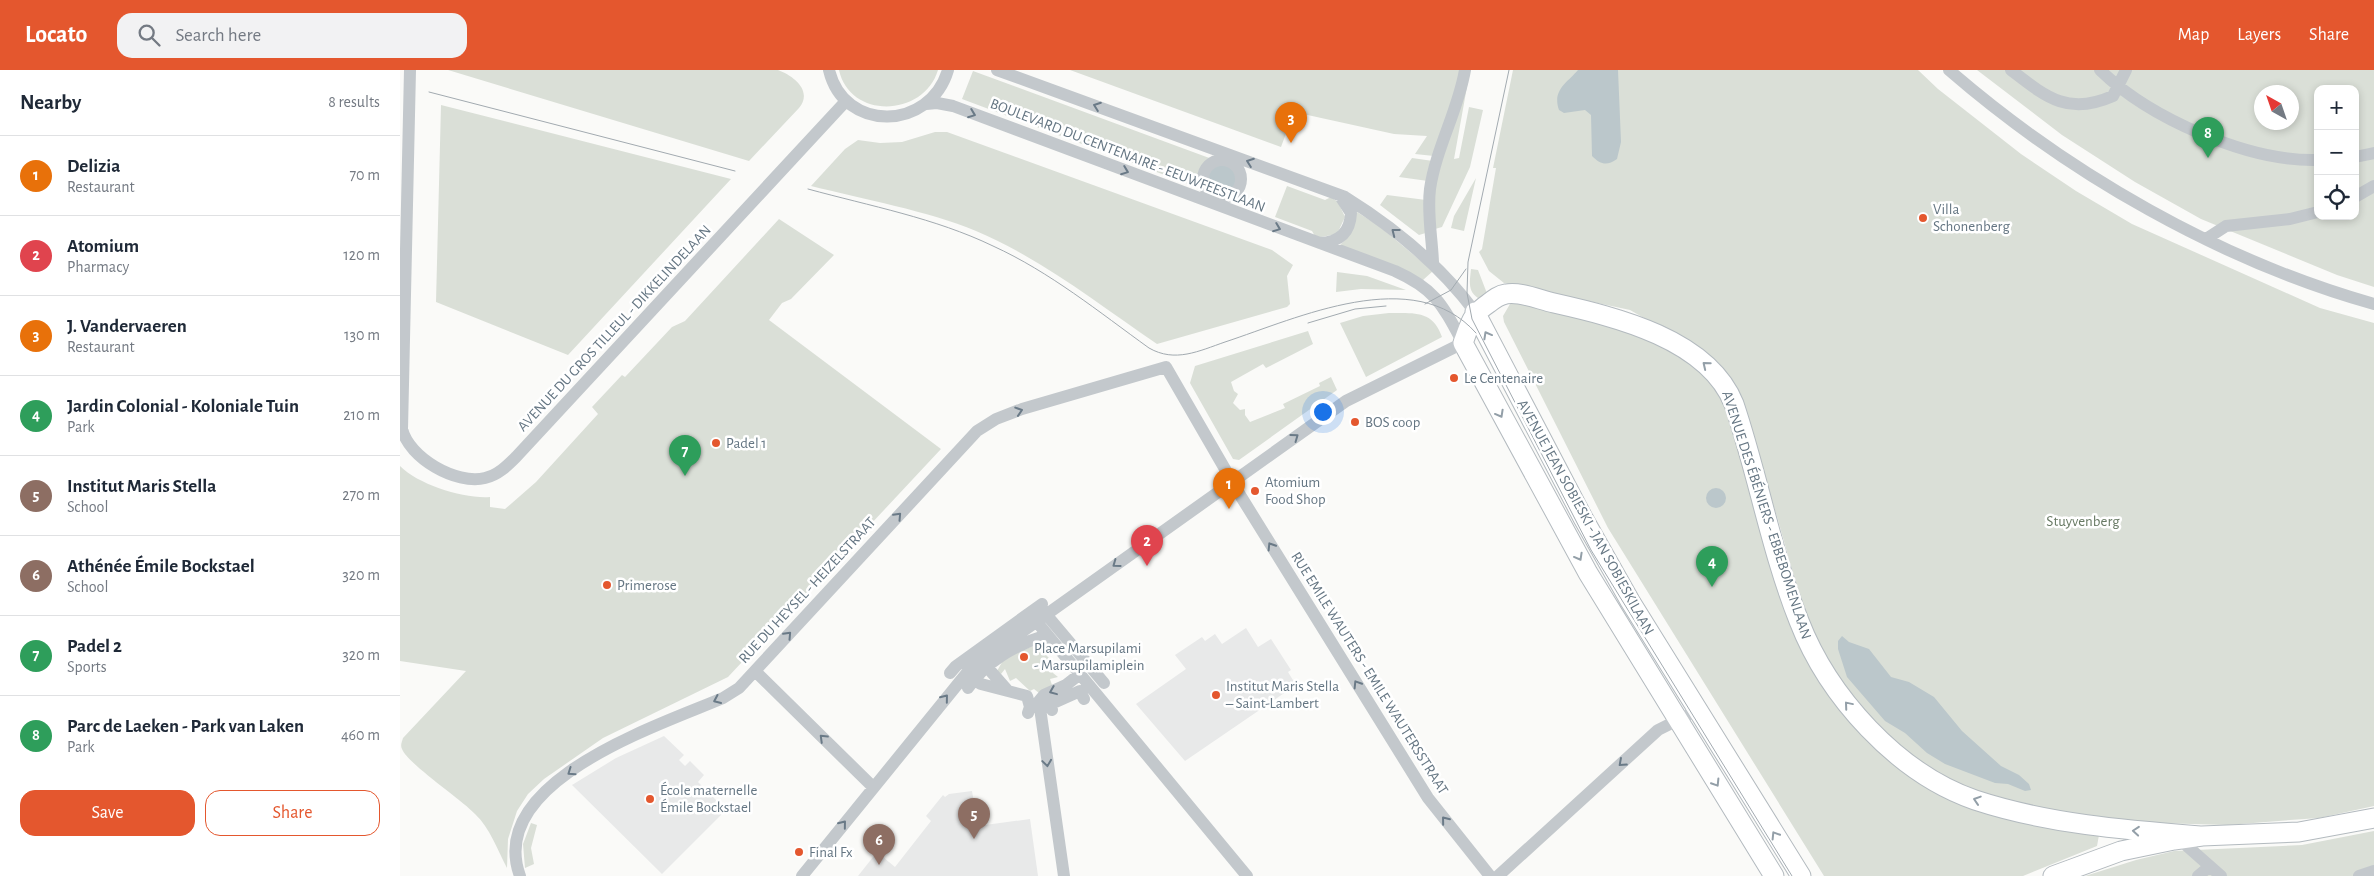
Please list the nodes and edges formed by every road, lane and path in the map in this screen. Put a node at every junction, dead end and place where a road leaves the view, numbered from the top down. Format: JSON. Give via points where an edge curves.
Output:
{"nodes":[{"id":1,"x":410,"y":70,"type":"edge"},
{"id":2,"x":829,"y":70,"type":"edge"},
{"id":3,"x":948,"y":70,"type":"edge"},
{"id":4,"x":997,"y":70,"type":"edge"},
{"id":5,"x":1465,"y":70,"type":"edge"},
{"id":6,"x":1949,"y":70,"type":"edge"},
{"id":7,"x":2011,"y":70,"type":"edge"},
{"id":8,"x":2100,"y":70,"type":"edge"},
{"id":9,"x":2126,"y":70,"type":"edge"},
{"id":10,"x":2118,"y":86,"type":"junction"},
{"id":11,"x":846,"y":100,"type":"junction"},
{"id":12,"x":926,"y":104,"type":"junction"},
{"id":13,"x":2374,"y":153,"type":"edge"},
{"id":14,"x":2359,"y":156,"type":"edge"},
{"id":15,"x":1229,"y":160,"type":"joint"},
{"id":16,"x":2314,"y":160,"type":"edge"},
{"id":17,"x":2374,"y":186,"type":"edge"},
{"id":18,"x":1337,"y":193,"type":"junction"},
{"id":19,"x":2359,"y":195,"type":"edge"},
{"id":20,"x":2314,"y":213,"type":"edge"},
{"id":21,"x":2206,"y":238,"type":"junction"},
{"id":22,"x":1317,"y":244,"type":"junction"},
{"id":23,"x":1433,"y":262,"type":"junction"},
{"id":24,"x":1453,"y":284,"type":"junction"},
{"id":25,"x":1435,"y":297,"type":"junction"},
{"id":26,"x":2374,"y":304,"type":"edge"},
{"id":27,"x":1475,"y":312,"type":"junction"},
{"id":28,"x":1463,"y":343,"type":"junction"},
{"id":29,"x":1166,"y":366,"type":"joint"},
{"id":30,"x":400,"y":408,"type":"edge"},
{"id":31,"x":1232,"y":481,"type":"junction"},
{"id":32,"x":1036,"y":621,"type":"junction"},
{"id":33,"x":987,"y":667,"type":"junction"},
{"id":34,"x":755,"y":671,"type":"junction"},
{"id":35,"x":963,"y":676,"type":"junction"},
{"id":36,"x":1085,"y":684,"type":"junction"},
{"id":37,"x":1008,"y":691,"type":"junction"},
{"id":38,"x":1698,"y":710,"type":"junction"},
{"id":39,"x":1677,"y":720,"type":"junction"},
{"id":40,"x":873,"y":787,"type":"junction"},
{"id":41,"x":2374,"y":818,"type":"edge"},
{"id":42,"x":2195,"y":841,"type":"junction"},
{"id":43,"x":2210,"y":866,"type":"junction"},
{"id":44,"x":2374,"y":871,"type":"edge"},
{"id":45,"x":520,"y":876,"type":"edge"},
{"id":46,"x":802,"y":876,"type":"edge"},
{"id":47,"x":1064,"y":876,"type":"edge"},
{"id":48,"x":1247,"y":876,"type":"edge"},
{"id":49,"x":1490,"y":876,"type":"edge"},
{"id":50,"x":1498,"y":876,"type":"edge"},
{"id":51,"x":1774,"y":876,"type":"edge"},
{"id":52,"x":1801,"y":876,"type":"edge"},
{"id":53,"x":2053,"y":876,"type":"edge"},
{"id":54,"x":2198,"y":876,"type":"edge"},
{"id":55,"x":2221,"y":876,"type":"edge"},
{"id":56,"x":2359,"y":876,"type":"edge"}],
"edges":[{"from":1,"to":30,"type":"street","name":"AVENUE DU GROS TILLEUL - DIKKELINDELAAN"},
{"from":2,"to":11,"type":"street","via":[[834,85]]},
{"from":3,"to":12,"type":"street","via":[[941,88]]},
{"from":18,"to":4,"type":"street","one_way":true},
{"from":5,"to":23,"type":"street","via":[[1430,188]]},
{"from":6,"to":21,"type":"street","via":[[2069,162],[2132,200]]},
{"from":7,"to":10,"type":"street","via":[[2069,105],[2102,101],[2113,96]]},
{"from":8,"to":10,"type":"street"},
{"from":9,"to":10,"type":"street"},
{"from":10,"to":16,"type":"street","via":[[2169,118],[2225,143],[2283,157]]},
{"from":11,"to":12,"type":"street","via":[[864,112],[885,117],[906,114]]},
{"from":11,"to":30,"type":"street","name":"AVENUE DU GROS TILLEUL - DIKKELINDELAAN","via":[[500,473],[469,480],[420,457],[404,437]]},
{"from":12,"to":22,"type":"street","name":"BOULEVARD DU CENTENAIRE - EEUWFEESTLAAN","one_way":true,"via":[[953,106]]},
{"from":13,"to":14,"type":"street"},
{"from":15,"to":15,"type":"street","via":[[1216,162],[1204,173],[1206,190],[1215,199],[1232,195],[1240,186],[1237,169]]},
{"from":17,"to":19,"type":"street"},
{"from":18,"to":22,"type":"street","via":[[1348,206],[1348,229],[1336,241]]},
{"from":23,"to":18,"type":"street","one_way":true,"via":[[1372,215]]},
{"from":20,"to":21,"type":"street","via":[[2226,226]]},
{"from":21,"to":26,"type":"street","via":[[2297,278]]},
{"from":22,"to":25,"type":"street","name":"BOULEVARD DU CENTENAIRE - EEUWFEESTLAAN","via":[[1394,271],[1423,285]]},
{"from":23,"to":24,"type":"street","name":"AVENUE JEAN SOBIESKI - JAN SOBIESKILAAN"},
{"from":24,"to":25,"type":"street"},
{"from":24,"to":27,"type":"street","name":"AVENUE JEAN SOBIESKI - JAN SOBIESKILAAN"},
{"from":25,"to":28,"type":"street","name":"AVENUE JEAN SOBIESKI - JAN SOBIESKILAAN"},
{"from":27,"to":28,"type":"street"},
{"from":38,"to":27,"type":"street","name":"AVENUE JEAN SOBIESKI - JAN SOBIESKILAAN","one_way":true,"via":[[1606,560]]},
{"from":42,"to":27,"type":"street","name":"AVENUE DES ÉBÉNIERS - EBBEBOMENLAAN","one_way":true,"via":[[2070,822],[1992,805],[1958,793],[1914,766],[1864,723],[1815,658],[1798,620],[1730,392],[1713,371],[1666,339],[1607,315],[1510,294],[1496,298]]},
{"from":31,"to":28,"type":"street","one_way":true,"via":[[1353,396]]},
{"from":28,"to":39,"type":"street","name":"AVENUE JEAN SOBIESKI - JAN SOBIESKILAAN","one_way":true,"via":[[1588,573]]},
{"from":29,"to":31,"type":"street","name":"RUE EMILE WAUTERS - EMILE WAUTERSSTRAAT"},
{"from":34,"to":29,"type":"street","name":"RUE DU HEYSEL - HEIZELSTRAAT","one_way":true,"via":[[977,431],[1022,409]]},
{"from":31,"to":32,"type":"street","one_way":true},
{"from":49,"to":31,"type":"street","name":"RUE EMILE WAUTERS - EMILE WAUTERSSTRAAT","one_way":true,"via":[[1428,798]]},
{"from":32,"to":36,"type":"street"},
{"from":40,"to":32,"type":"street","one_way":true,"via":[[965,674]]},
{"from":33,"to":35,"type":"street"},
{"from":33,"to":36,"type":"street","via":[[1022,643],[1044,636]]},
{"from":33,"to":37,"type":"street"},
{"from":40,"to":34,"type":"street","one_way":true},
{"from":34,"to":45,"type":"street","name":"RUE DU HEYSEL - HEIZELSTRAAT","one_way":true,"via":[[727,696],[611,746],[546,791],[532,805],[520,829],[515,851]]},
{"from":35,"to":36,"type":"street","via":[[1050,616]]},
{"from":35,"to":37,"type":"street"},
{"from":36,"to":37,"type":"street","via":[[1040,707],[1027,696]]},
{"from":36,"to":47,"type":"street","one_way":true,"via":[[1066,685],[1044,695],[1039,701]]},
{"from":36,"to":48,"type":"street"},
{"from":38,"to":39,"type":"street"},
{"from":52,"to":38,"type":"street","name":"AVENUE JEAN SOBIESKI - JAN SOBIESKILAAN","one_way":true},
{"from":39,"to":50,"type":"street","one_way":true,"via":[[1658,730]]},
{"from":39,"to":51,"type":"street","name":"AVENUE JEAN SOBIESKI - JAN SOBIESKILAAN","one_way":true},
{"from":46,"to":40,"type":"street","one_way":true},
{"from":41,"to":42,"type":"street","via":[[2283,834]]},
{"from":42,"to":43,"type":"street"},
{"from":42,"to":53,"type":"street","via":[[2121,851]]},
{"from":43,"to":54,"type":"street"},
{"from":43,"to":55,"type":"street"},
{"from":44,"to":56,"type":"street"}]}
